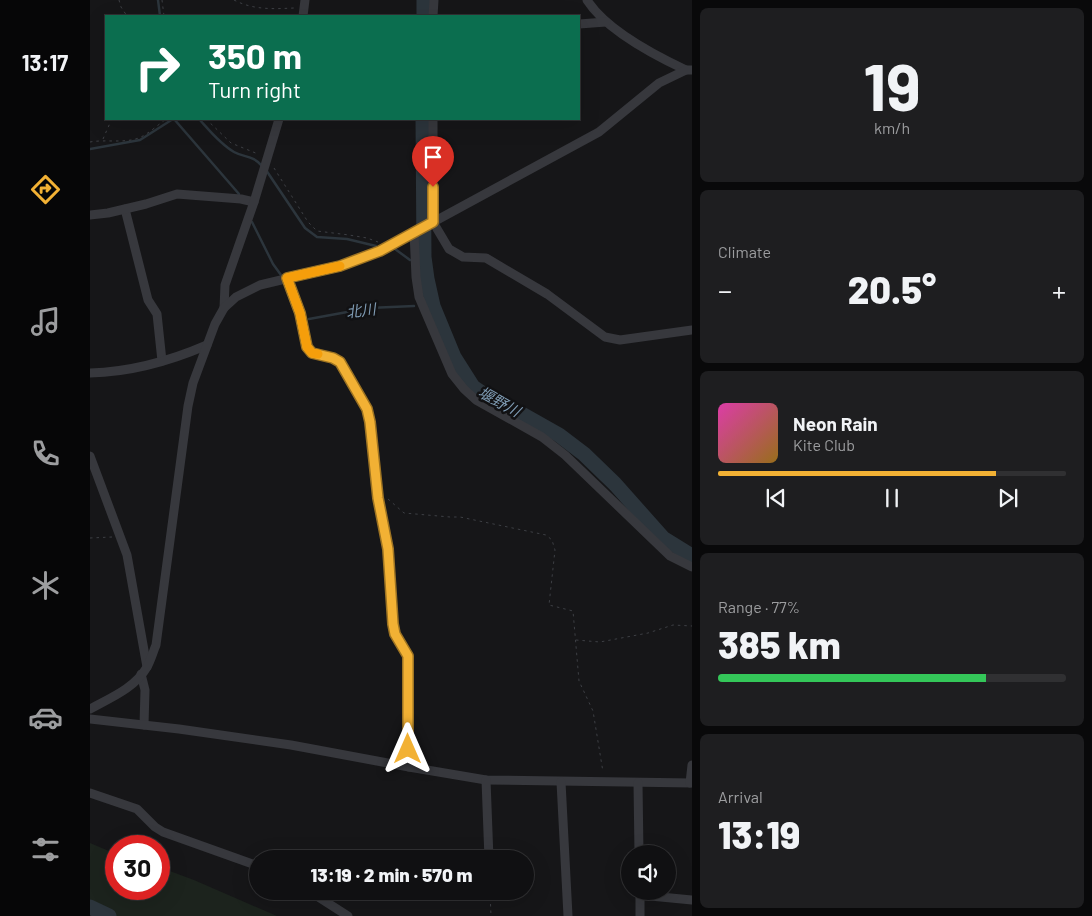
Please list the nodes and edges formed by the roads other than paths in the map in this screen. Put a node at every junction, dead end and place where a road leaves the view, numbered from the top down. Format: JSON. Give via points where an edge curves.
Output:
{"nodes":[{"id":1,"x":434,"y":0,"type":"edge"},
{"id":2,"x":587,"y":0,"type":"edge"},
{"id":3,"x":433,"y":15,"type":"edge"},
{"id":4,"x":606,"y":22,"type":"junction"},
{"id":5,"x":580,"y":24,"type":"edge"},
{"id":6,"x":689,"y":70,"type":"edge"},
{"id":7,"x":279,"y":120,"type":"edge"},
{"id":8,"x":433,"y":120,"type":"edge"},
{"id":9,"x":254,"y":202,"type":"junction"},
{"id":10,"x":125,"y":209,"type":"junction"},
{"id":11,"x":90,"y":215,"type":"edge"},
{"id":12,"x":431,"y":223,"type":"junction"},
{"id":13,"x":415,"y":232,"type":"junction"},
{"id":14,"x":287,"y":278,"type":"junction"},
{"id":15,"x":224,"y":308,"type":"junction"},
{"id":16,"x":692,"y":330,"type":"edge"},
{"id":17,"x":207,"y":345,"type":"junction"},
{"id":18,"x":162,"y":361,"type":"junction"},
{"id":19,"x":90,"y":373,"type":"edge"},
{"id":20,"x":90,"y":456,"type":"edge"},
{"id":21,"x":692,"y":567,"type":"edge"},
{"id":22,"x":144,"y":671,"type":"junction"},
{"id":23,"x":90,"y":709,"type":"edge"},
{"id":24,"x":90,"y":719,"type":"edge"},
{"id":25,"x":144,"y":725,"type":"junction"},
{"id":26,"x":692,"y":765,"type":"edge"},
{"id":27,"x":409,"y":768,"type":"junction"},
{"id":28,"x":486,"y":780,"type":"junction"},
{"id":29,"x":561,"y":782,"type":"junction"},
{"id":30,"x":638,"y":783,"type":"junction"},
{"id":31,"x":691,"y":783,"type":"edge"},
{"id":32,"x":90,"y":793,"type":"edge"},
{"id":33,"x":639,"y":845,"type":"edge"},
{"id":34,"x":489,"y":850,"type":"edge"},
{"id":35,"x":249,"y":863,"type":"edge"},
{"id":36,"x":676,"y":898,"type":"edge"},
{"id":37,"x":323,"y":900,"type":"edge"},
{"id":38,"x":640,"y":900,"type":"edge"},
{"id":39,"x":692,"y":900,"type":"edge"},
{"id":40,"x":348,"y":916,"type":"edge"},
{"id":41,"x":568,"y":916,"type":"edge"},
{"id":42,"x":640,"y":916,"type":"edge"}],
"edges":[{"from":1,"to":3,"type":"street"},
{"from":2,"to":4,"type":"street"},
{"from":4,"to":5,"type":"street"},
{"from":4,"to":6,"type":"street","via":[[662,59]]},
{"from":6,"to":12,"type":"street","via":[[659,83],[599,132]]},
{"from":7,"to":9,"type":"street"},
{"from":8,"to":12,"type":"street"},
{"from":9,"to":10,"type":"street","via":[[177,194]]},
{"from":9,"to":15,"type":"street","via":[[225,285]]},
{"from":10,"to":11,"type":"street"},
{"from":10,"to":18,"type":"street","via":[[148,300],[156,314]]},
{"from":12,"to":13,"type":"street"},
{"from":12,"to":16,"type":"street","via":[[449,249],[463,257],[486,258],[548,294],[605,337],[620,340]]},
{"from":13,"to":14,"type":"street","via":[[340,266]]},
{"from":13,"to":21,"type":"street","via":[[419,297],[452,374],[464,389],[476,400],[542,437],[670,556]]},
{"from":14,"to":15,"type":"street","via":[[260,284]]},
{"from":14,"to":27,"type":"street","via":[[300,313],[307,347],[312,353],[340,362],[367,409],[388,549],[393,624],[408,656]]},
{"from":15,"to":17,"type":"street"},
{"from":17,"to":18,"type":"street"},
{"from":17,"to":22,"type":"street","via":[[188,406],[161,616],[156,645]]},
{"from":18,"to":19,"type":"street","via":[[131,369]]},
{"from":20,"to":22,"type":"street","via":[[127,555]]},
{"from":22,"to":23,"type":"street","via":[[120,694]]},
{"from":22,"to":25,"type":"street"},
{"from":24,"to":25,"type":"street"},
{"from":25,"to":27,"type":"street","via":[[291,744]]},
{"from":26,"to":31,"type":"street"},
{"from":27,"to":28,"type":"street"},
{"from":28,"to":29,"type":"street"},
{"from":28,"to":34,"type":"street"},
{"from":29,"to":30,"type":"street"},
{"from":29,"to":41,"type":"street"},
{"from":30,"to":31,"type":"street"},
{"from":30,"to":33,"type":"street"},
{"from":32,"to":35,"type":"street","via":[[137,809],[163,832]]},
{"from":36,"to":39,"type":"street"},
{"from":37,"to":40,"type":"street"},
{"from":38,"to":42,"type":"street"}]}
